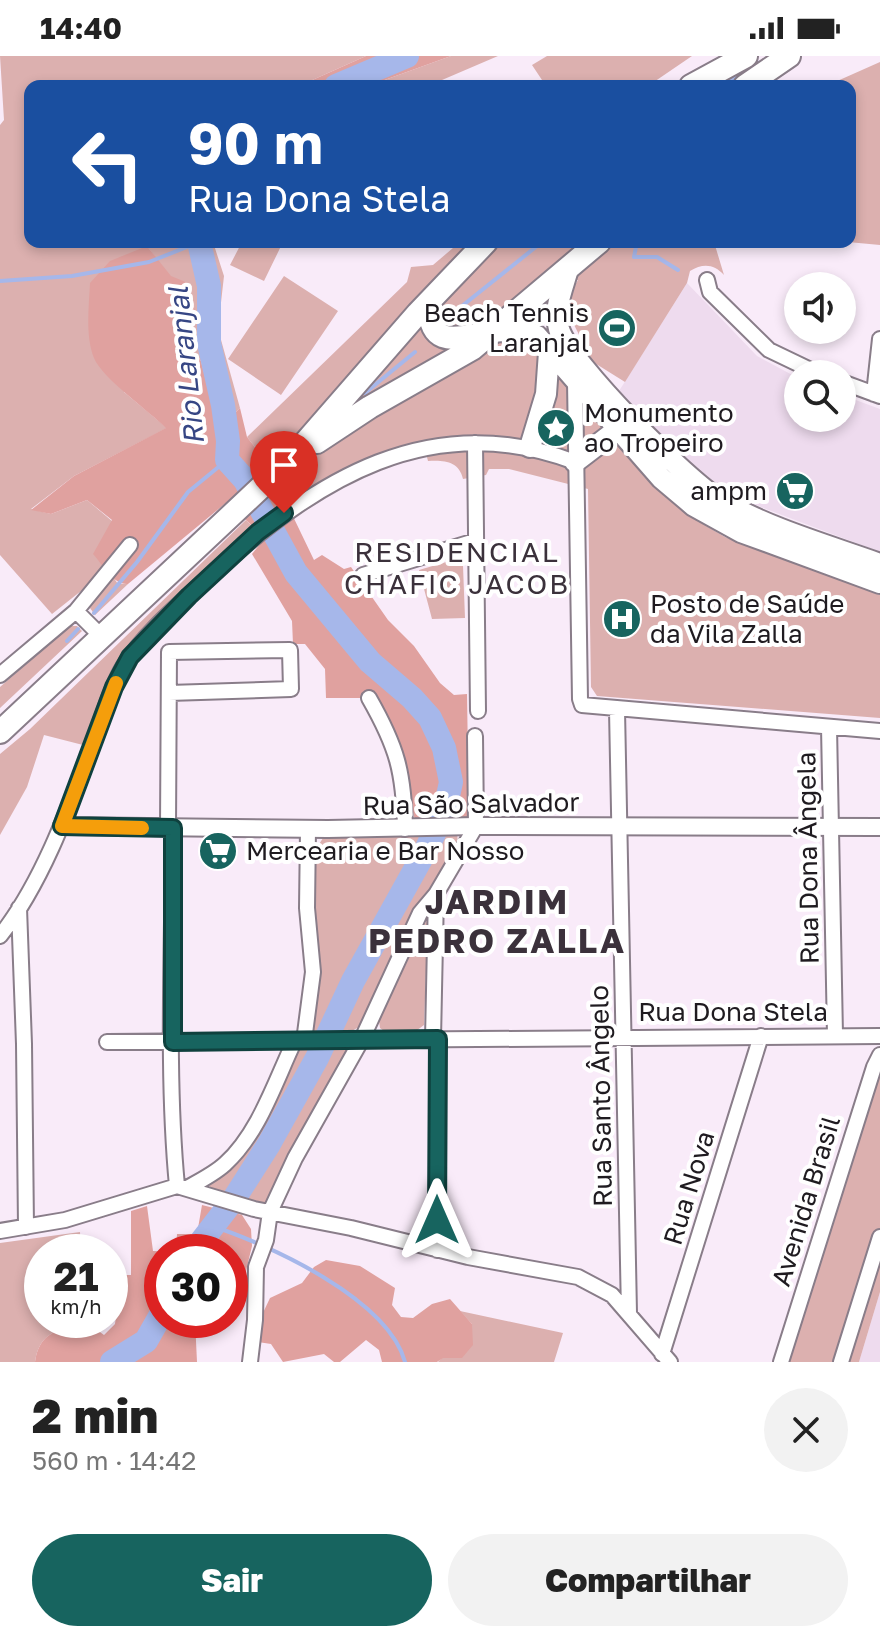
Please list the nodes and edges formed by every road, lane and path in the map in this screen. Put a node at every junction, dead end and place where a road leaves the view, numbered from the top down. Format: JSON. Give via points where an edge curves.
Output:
{"nodes":[{"id":1,"x":746,"y":56,"type":"edge"},
{"id":2,"x":789,"y":56,"type":"edge"},
{"id":3,"x":702,"y":80,"type":"edge"},
{"id":4,"x":754,"y":80,"type":"edge"},
{"id":5,"x":480,"y":248,"type":"edge"},
{"id":6,"x":592,"y":248,"type":"edge"},
{"id":7,"x":568,"y":269,"type":"junction"},
{"id":8,"x":707,"y":280,"type":"dead end"},
{"id":9,"x":429,"y":303,"type":"junction"},
{"id":10,"x":493,"y":332,"type":"junction"},
{"id":11,"x":880,"y":339,"type":"edge"},
{"id":12,"x":549,"y":352,"type":"junction"},
{"id":13,"x":784,"y":360,"type":"edge"},
{"id":14,"x":575,"y":382,"type":"junction"},
{"id":15,"x":856,"y":387,"type":"edge"},
{"id":16,"x":877,"y":395,"type":"edge"},
{"id":17,"x":624,"y":424,"type":"junction"},
{"id":18,"x":475,"y":443,"type":"junction"},
{"id":19,"x":530,"y":447,"type":"junction"},
{"id":20,"x":636,"y":449,"type":"junction"},
{"id":21,"x":575,"y":462,"type":"junction"},
{"id":22,"x":283,"y":467,"type":"junction"},
{"id":23,"x":728,"y":515,"type":"junction"},
{"id":24,"x":475,"y":541,"type":"junction"},
{"id":25,"x":130,"y":545,"type":"dead end"},
{"id":26,"x":822,"y":552,"type":"junction"},
{"id":27,"x":880,"y":564,"type":"edge"},
{"id":28,"x":363,"y":575,"type":"dead end"},
{"id":29,"x":880,"y":583,"type":"edge"},
{"id":30,"x":76,"y":611,"type":"junction"},
{"id":31,"x":102,"y":637,"type":"junction"},
{"id":32,"x":0,"y":675,"type":"edge"},
{"id":33,"x":169,"y":693,"type":"junction"},
{"id":34,"x":369,"y":698,"type":"dead end"},
{"id":35,"x":617,"y":710,"type":"junction"},
{"id":36,"x":478,"y":711,"type":"dead end"},
{"id":37,"x":829,"y":727,"type":"junction"},
{"id":38,"x":880,"y":731,"type":"edge"},
{"id":39,"x":0,"y":732,"type":"edge"},
{"id":40,"x":475,"y":736,"type":"dead end"},
{"id":41,"x":62,"y":826,"type":"junction"},
{"id":42,"x":476,"y":826,"type":"junction"},
{"id":43,"x":620,"y":826,"type":"junction"},
{"id":44,"x":831,"y":827,"type":"junction"},
{"id":45,"x":880,"y":827,"type":"edge"},
{"id":46,"x":171,"y":828,"type":"junction"},
{"id":47,"x":413,"y":828,"type":"junction"},
{"id":48,"x":308,"y":829,"type":"junction"},
{"id":49,"x":436,"y":894,"type":"junction"},
{"id":50,"x":19,"y":906,"type":"junction"},
{"id":51,"x":1,"y":935,"type":"edge"},
{"id":52,"x":21,"y":955,"type":"junction"},
{"id":53,"x":835,"y":1035,"type":"junction"},
{"id":54,"x":761,"y":1036,"type":"junction"},
{"id":55,"x":880,"y":1036,"type":"edge"},
{"id":56,"x":624,"y":1037,"type":"junction"},
{"id":57,"x":362,"y":1039,"type":"junction"},
{"id":58,"x":436,"y":1039,"type":"junction"},
{"id":59,"x":304,"y":1041,"type":"junction"},
{"id":60,"x":107,"y":1042,"type":"dead end"},
{"id":61,"x":173,"y":1042,"type":"junction"},
{"id":62,"x":880,"y":1055,"type":"edge"},
{"id":63,"x":182,"y":1187,"type":"junction"},
{"id":64,"x":270,"y":1212,"type":"junction"},
{"id":65,"x":26,"y":1227,"type":"junction"},
{"id":66,"x":0,"y":1231,"type":"edge"},
{"id":67,"x":880,"y":1237,"type":"edge"},
{"id":68,"x":437,"y":1250,"type":"junction"},
{"id":69,"x":629,"y":1313,"type":"junction"},
{"id":70,"x":666,"y":1358,"type":"edge"},
{"id":71,"x":250,"y":1362,"type":"edge"},
{"id":72,"x":781,"y":1362,"type":"edge"},
{"id":73,"x":841,"y":1362,"type":"edge"}],
"edges":[{"from":1,"to":3,"type":"main road"},
{"from":2,"to":4,"type":"main road"},
{"from":5,"to":9,"type":"main road"},
{"from":6,"to":7,"type":"main road"},
{"from":7,"to":10,"type":"main road"},
{"from":7,"to":17,"type":"main road","via":[[557,311],[560,334]]},
{"from":8,"to":13,"type":"street","via":[[710,292]]},
{"from":9,"to":10,"type":"main road","via":[[430,323],[441,336]]},
{"from":9,"to":22,"type":"main road"},
{"from":10,"to":12,"type":"main road","via":[[527,330]]},
{"from":10,"to":22,"type":"main road","via":[[452,362],[353,417]]},
{"from":11,"to":16,"type":"street"},
{"from":12,"to":14,"type":"main road"},
{"from":12,"to":19,"type":"main road","via":[[544,408]]},
{"from":14,"to":17,"type":"main road"},
{"from":14,"to":21,"type":"street"},
{"from":15,"to":16,"type":"street"},
{"from":17,"to":20,"type":"main road"},
{"from":17,"to":21,"type":"main road"},
{"from":17,"to":23,"type":"main road"},
{"from":18,"to":19,"type":"street"},
{"from":18,"to":24,"type":"street"},
{"from":18,"to":41,"type":"street","via":[[437,445],[382,461],[339,480],[258,532],[168,616],[124,666]]},
{"from":19,"to":21,"type":"street"},
{"from":20,"to":21,"type":"main road","via":[[606,451]]},
{"from":20,"to":23,"type":"main road","via":[[686,499]]},
{"from":21,"to":35,"type":"street","via":[[580,699],[587,708]]},
{"from":22,"to":31,"type":"main road"},
{"from":23,"to":26,"type":"main road"},
{"from":24,"to":28,"type":"street"},
{"from":24,"to":36,"type":"street"},
{"from":25,"to":30,"type":"street"},
{"from":26,"to":27,"type":"main road"},
{"from":26,"to":29,"type":"main road"},
{"from":30,"to":31,"type":"street"},
{"from":30,"to":32,"type":"street"},
{"from":31,"to":39,"type":"main road"},
{"from":33,"to":33,"type":"street","via":[[169,652],[290,650],[291,689]]},
{"from":33,"to":46,"type":"street"},
{"from":34,"to":47,"type":"street","via":[[397,754]]},
{"from":35,"to":37,"type":"street"},
{"from":35,"to":43,"type":"street","name":"Rua Santo Ângelo"},
{"from":37,"to":38,"type":"street"},
{"from":37,"to":44,"type":"street","name":"Rua Dona Ângela"},
{"from":40,"to":42,"type":"street"},
{"from":41,"to":46,"type":"street","name":"Rua São Salvador"},
{"from":41,"to":50,"type":"street"},
{"from":42,"to":43,"type":"street","name":"Rua São Salvador"},
{"from":42,"to":47,"type":"street","name":"Rua São Salvador"},
{"from":42,"to":49,"type":"street"},
{"from":43,"to":44,"type":"street","name":"Rua São Salvador"},
{"from":43,"to":56,"type":"street","name":"Rua Santo Ângelo"},
{"from":44,"to":45,"type":"street","name":"Rua São Salvador"},
{"from":44,"to":53,"type":"street","name":"Rua Dona Ângela"},
{"from":46,"to":48,"type":"street","name":"Rua São Salvador"},
{"from":46,"to":61,"type":"street"},
{"from":47,"to":48,"type":"street","name":"Rua São Salvador"},
{"from":48,"to":59,"type":"street","via":[[313,972]]},
{"from":49,"to":57,"type":"street","via":[[420,913]]},
{"from":49,"to":58,"type":"street"},
{"from":50,"to":51,"type":"street"},
{"from":50,"to":52,"type":"street"},
{"from":51,"to":52,"type":"street"},
{"from":52,"to":65,"type":"street"},
{"from":53,"to":54,"type":"street","name":"Rua Dona Stela"},
{"from":53,"to":55,"type":"street","name":"Rua Dona Stela"},
{"from":54,"to":56,"type":"street","name":"Rua Dona Stela"},
{"from":54,"to":70,"type":"street","name":"Rua Nova"},
{"from":56,"to":58,"type":"street","name":"Rua Dona Stela"},
{"from":56,"to":69,"type":"street","name":"Rua Santo Ângelo"},
{"from":57,"to":58,"type":"street","name":"Rua Dona Stela"},
{"from":57,"to":59,"type":"street","name":"Rua Dona Stela"},
{"from":57,"to":64,"type":"street"},
{"from":58,"to":68,"type":"street"},
{"from":59,"to":61,"type":"street","name":"Rua Dona Stela"},
{"from":59,"to":63,"type":"street","via":[[226,1163]]},
{"from":60,"to":61,"type":"street","name":"Rua Dona Stela"},
{"from":61,"to":63,"type":"street","via":[[174,1155]]},
{"from":62,"to":72,"type":"street","name":"Avenida Brasil"},
{"from":63,"to":64,"type":"street"},
{"from":63,"to":65,"type":"street"},
{"from":64,"to":68,"type":"street"},
{"from":64,"to":71,"type":"street","via":[[255,1280]]},
{"from":65,"to":66,"type":"street"},
{"from":67,"to":73,"type":"street"},
{"from":68,"to":69,"type":"street","via":[[578,1277],[604,1289]]},
{"from":69,"to":70,"type":"street"}]}
